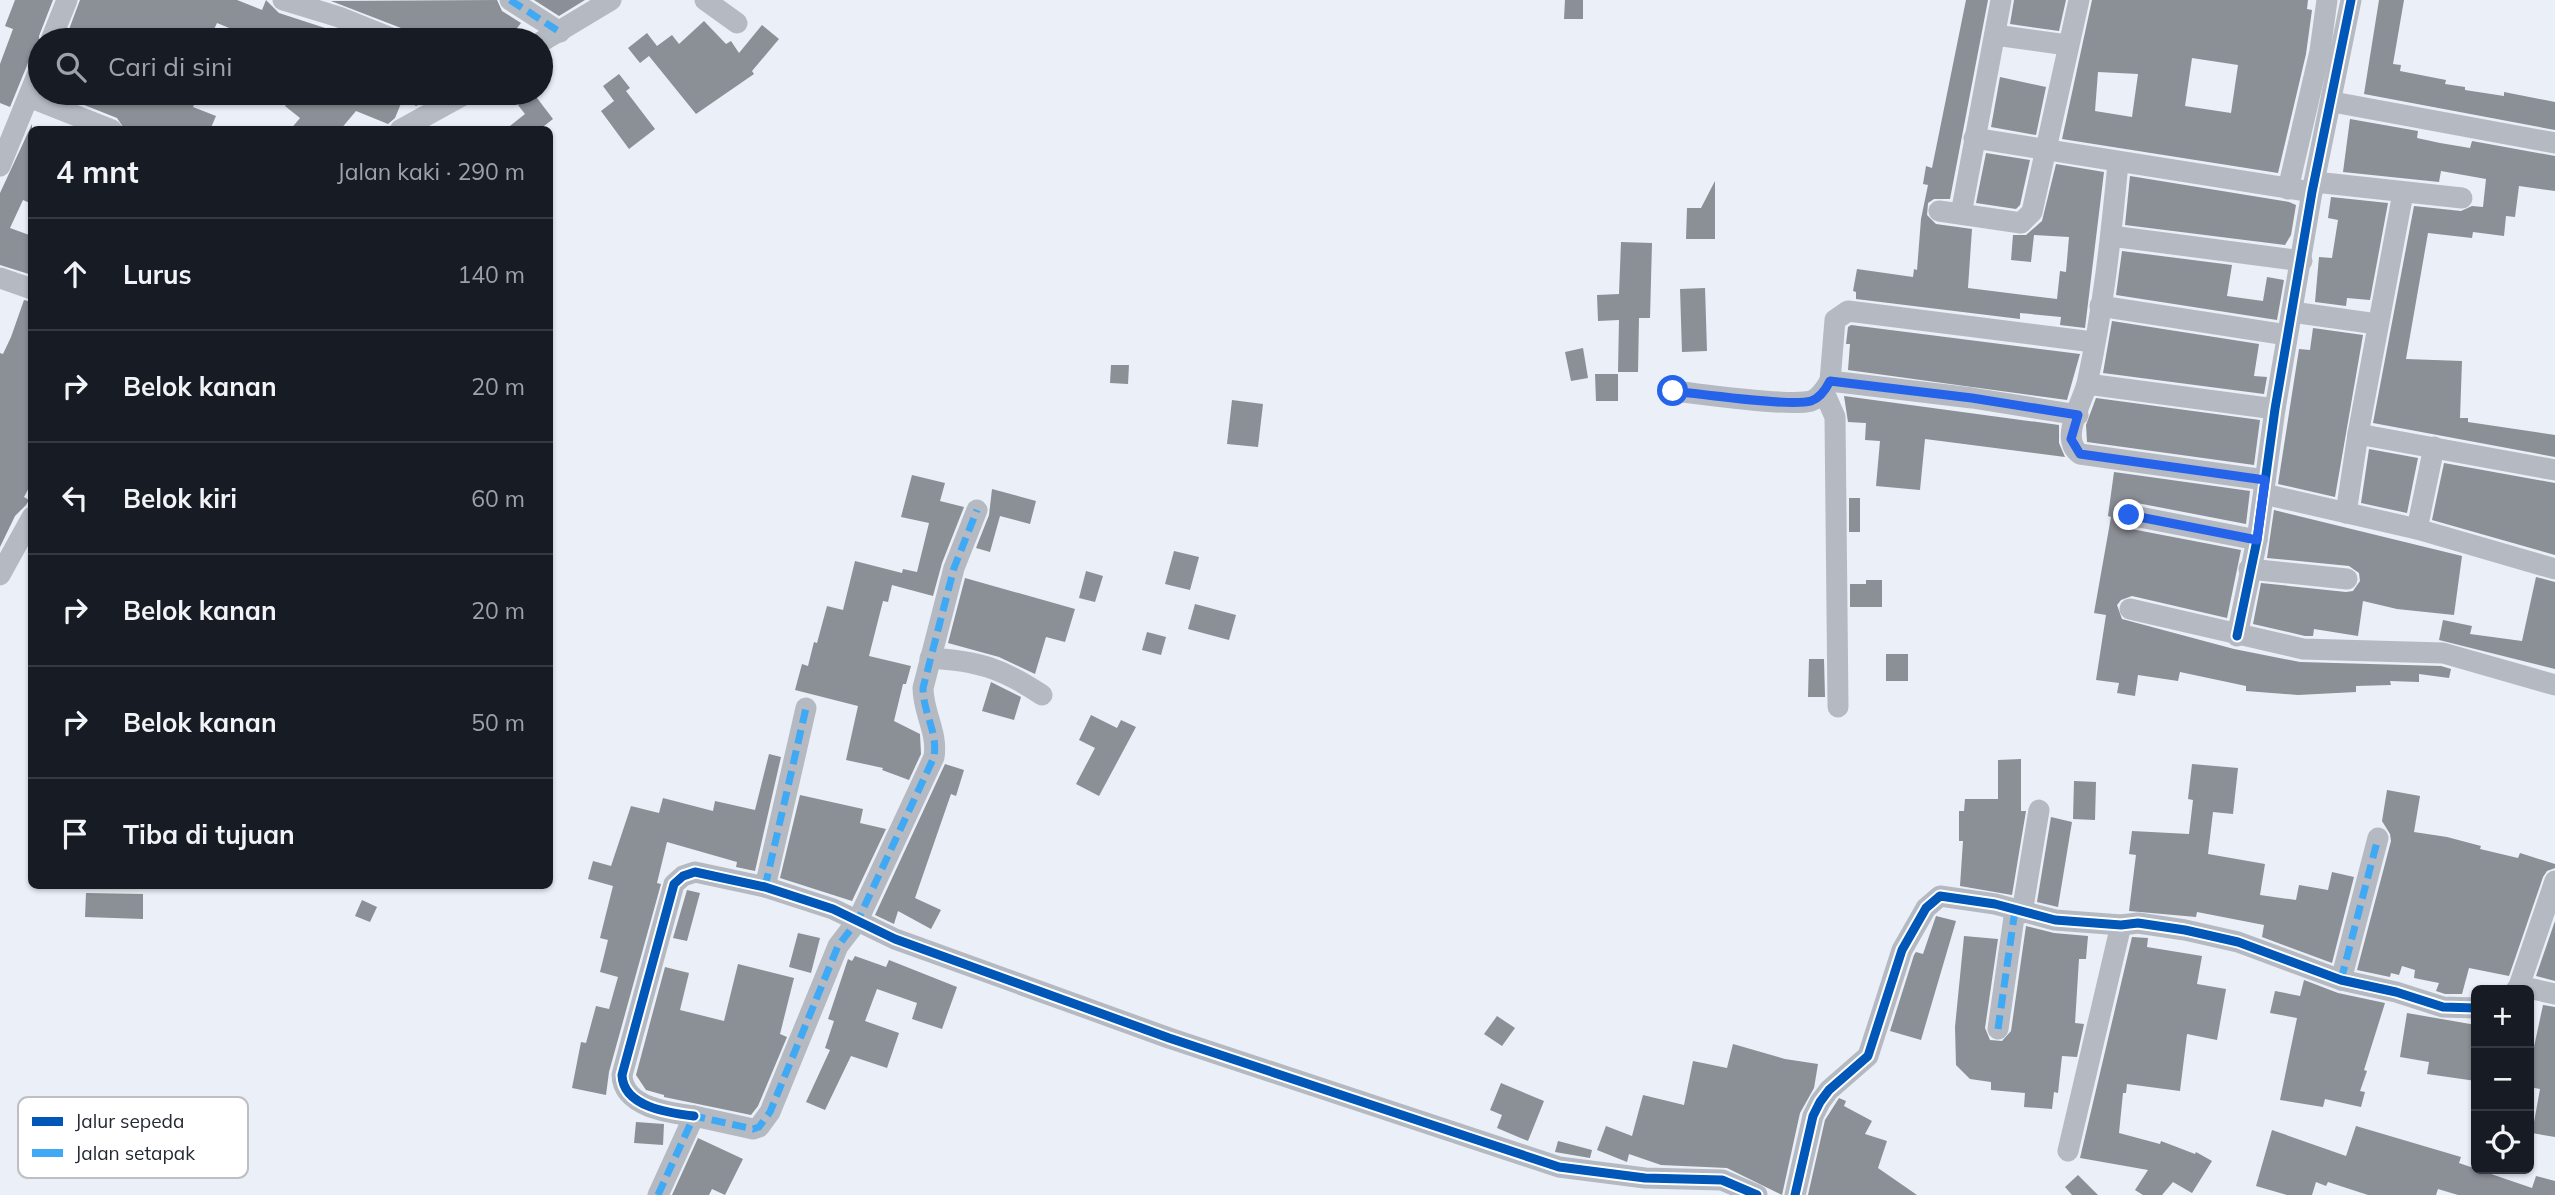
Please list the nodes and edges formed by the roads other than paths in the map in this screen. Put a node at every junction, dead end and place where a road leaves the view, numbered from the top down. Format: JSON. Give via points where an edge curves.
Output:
{"nodes":[{"id":1,"x":67,"y":0,"type":"edge"},
{"id":2,"x":282,"y":0,"type":"edge"},
{"id":3,"x":510,"y":0,"type":"edge"},
{"id":4,"x":611,"y":0,"type":"edge"},
{"id":5,"x":705,"y":0,"type":"edge"},
{"id":6,"x":2001,"y":0,"type":"edge"},
{"id":7,"x":2079,"y":0,"type":"edge"},
{"id":8,"x":2327,"y":0,"type":"edge"},
{"id":9,"x":2351,"y":0,"type":"edge"},
{"id":10,"x":737,"y":23,"type":"dead end"},
{"id":11,"x":56,"y":28,"type":"edge"},
{"id":12,"x":366,"y":28,"type":"edge"},
{"id":13,"x":560,"y":32,"type":"junction"},
{"id":14,"x":553,"y":35,"type":"edge"},
{"id":15,"x":1995,"y":35,"type":"junction"},
{"id":16,"x":2067,"y":45,"type":"junction"},
{"id":17,"x":28,"y":99,"type":"edge"},
{"id":18,"x":2333,"y":102,"type":"junction"},
{"id":19,"x":49,"y":105,"type":"edge"},
{"id":20,"x":445,"y":105,"type":"edge"},
{"id":21,"x":102,"y":126,"type":"edge"},
{"id":22,"x":407,"y":126,"type":"edge"},
{"id":23,"x":1975,"y":138,"type":"junction"},
{"id":24,"x":2555,"y":143,"type":"edge"},
{"id":25,"x":2046,"y":150,"type":"junction"},
{"id":26,"x":2118,"y":163,"type":"junction"},
{"id":27,"x":0,"y":166,"type":"edge"},
{"id":28,"x":2314,"y":187,"type":"junction"},
{"id":29,"x":2288,"y":189,"type":"junction"},
{"id":30,"x":2403,"y":193,"type":"junction"},
{"id":31,"x":2462,"y":198,"type":"dead end"},
{"id":32,"x":1939,"y":211,"type":"dead end"},
{"id":33,"x":1961,"y":214,"type":"junction"},
{"id":34,"x":2111,"y":236,"type":"junction"},
{"id":35,"x":2302,"y":261,"type":"junction"},
{"id":36,"x":0,"y":278,"type":"edge"},
{"id":37,"x":28,"y":288,"type":"edge"},
{"id":38,"x":2100,"y":306,"type":"junction"},
{"id":39,"x":2291,"y":312,"type":"junction"},
{"id":40,"x":2378,"y":324,"type":"junction"},
{"id":41,"x":2287,"y":335,"type":"junction"},
{"id":42,"x":2093,"y":342,"type":"junction"},
{"id":43,"x":2087,"y":384,"type":"junction"},
{"id":44,"x":1827,"y":386,"type":"junction"},
{"id":45,"x":1673,"y":391,"type":"dead end"},
{"id":46,"x":2275,"y":410,"type":"junction"},
{"id":47,"x":2078,"y":415,"type":"junction"},
{"id":48,"x":2358,"y":434,"type":"junction"},
{"id":49,"x":2434,"y":447,"type":"junction"},
{"id":50,"x":2555,"y":470,"type":"edge"},
{"id":51,"x":2264,"y":487,"type":"junction"},
{"id":52,"x":977,"y":510,"type":"dead end"},
{"id":53,"x":2346,"y":513,"type":"junction"},
{"id":54,"x":2129,"y":515,"type":"dead end"},
{"id":55,"x":28,"y":524,"type":"edge"},
{"id":56,"x":2417,"y":529,"type":"junction"},
{"id":57,"x":2257,"y":540,"type":"junction"},
{"id":58,"x":2249,"y":569,"type":"junction"},
{"id":59,"x":2555,"y":569,"type":"edge"},
{"id":60,"x":0,"y":575,"type":"edge"},
{"id":61,"x":2347,"y":579,"type":"dead end"},
{"id":62,"x":2130,"y":609,"type":"dead end"},
{"id":63,"x":2237,"y":636,"type":"junction"},
{"id":64,"x":930,"y":658,"type":"junction"},
{"id":65,"x":2555,"y":685,"type":"edge"},
{"id":66,"x":1042,"y":695,"type":"dead end"},
{"id":67,"x":1838,"y":707,"type":"dead end"},
{"id":68,"x":807,"y":708,"type":"dead end"},
{"id":69,"x":2039,"y":810,"type":"dead end"},
{"id":70,"x":2378,"y":838,"type":"dead end"},
{"id":71,"x":2555,"y":881,"type":"edge"},
{"id":72,"x":765,"y":887,"type":"junction"},
{"id":73,"x":2018,"y":911,"type":"junction"},
{"id":74,"x":858,"y":920,"type":"junction"},
{"id":75,"x":2121,"y":925,"type":"junction"},
{"id":76,"x":2341,"y":979,"type":"junction"},
{"id":77,"x":2518,"y":985,"type":"edge"},
{"id":78,"x":2534,"y":991,"type":"edge"},
{"id":79,"x":2555,"y":994,"type":"edge"},
{"id":80,"x":2471,"y":1008,"type":"edge"},
{"id":81,"x":1998,"y":1029,"type":"dead end"},
{"id":82,"x":694,"y":1116,"type":"junction"},
{"id":83,"x":2068,"y":1151,"type":"dead end"},
{"id":84,"x":658,"y":1195,"type":"edge"},
{"id":85,"x":1757,"y":1195,"type":"edge"},
{"id":86,"x":1795,"y":1195,"type":"edge"}],
"edges":[{"from":1,"to":11,"type":"street"},
{"from":2,"to":12,"type":"street"},
{"from":3,"to":13,"type":"street"},
{"from":4,"to":13,"type":"street"},
{"from":5,"to":10,"type":"street"},
{"from":6,"to":15,"type":"street"},
{"from":7,"to":16,"type":"street"},
{"from":8,"to":29,"type":"street"},
{"from":9,"to":18,"type":"street"},
{"from":13,"to":14,"type":"street"},
{"from":15,"to":16,"type":"street"},
{"from":15,"to":23,"type":"street"},
{"from":16,"to":25,"type":"street"},
{"from":17,"to":27,"type":"street"},
{"from":18,"to":24,"type":"street"},
{"from":18,"to":28,"type":"street"},
{"from":19,"to":21,"type":"street"},
{"from":20,"to":22,"type":"street"},
{"from":23,"to":25,"type":"street"},
{"from":23,"to":33,"type":"street"},
{"from":25,"to":26,"type":"street"},
{"from":25,"to":33,"type":"street","via":[[2027,219],[2021,223]]},
{"from":26,"to":29,"type":"street"},
{"from":26,"to":34,"type":"street"},
{"from":28,"to":29,"type":"street"},
{"from":28,"to":30,"type":"street"},
{"from":28,"to":35,"type":"street"},
{"from":30,"to":31,"type":"street"},
{"from":30,"to":40,"type":"street"},
{"from":32,"to":33,"type":"street"},
{"from":34,"to":35,"type":"street"},
{"from":34,"to":38,"type":"street"},
{"from":35,"to":39,"type":"street"},
{"from":36,"to":37,"type":"street"},
{"from":38,"to":41,"type":"street"},
{"from":38,"to":42,"type":"street"},
{"from":39,"to":40,"type":"street"},
{"from":39,"to":41,"type":"street"},
{"from":40,"to":48,"type":"street"},
{"from":41,"to":46,"type":"street"},
{"from":42,"to":43,"type":"street"},
{"from":42,"to":44,"type":"street","via":[[1848,311],[1835,320]]},
{"from":43,"to":46,"type":"street"},
{"from":43,"to":47,"type":"street"},
{"from":44,"to":45,"type":"street","via":[[1811,401]]},
{"from":44,"to":47,"type":"street","via":[[1972,398]]},
{"from":44,"to":67,"type":"street","via":[[1836,441]]},
{"from":46,"to":51,"type":"street"},
{"from":47,"to":51,"type":"street","via":[[2071,439],[2080,454]]},
{"from":48,"to":49,"type":"street"},
{"from":48,"to":53,"type":"street"},
{"from":49,"to":50,"type":"street"},
{"from":49,"to":56,"type":"street"},
{"from":51,"to":53,"type":"street"},
{"from":51,"to":57,"type":"street"},
{"from":52,"to":64,"type":"street","via":[[954,568]]},
{"from":53,"to":56,"type":"street"},
{"from":54,"to":57,"type":"street"},
{"from":55,"to":60,"type":"street"},
{"from":56,"to":59,"type":"street"},
{"from":57,"to":58,"type":"street"},
{"from":58,"to":61,"type":"street"},
{"from":58,"to":63,"type":"street"},
{"from":62,"to":63,"type":"street"},
{"from":63,"to":65,"type":"street","via":[[2303,649],[2431,651]]},
{"from":64,"to":66,"type":"street","via":[[979,663]]},
{"from":64,"to":74,"type":"street","via":[[923,703],[937,741],[934,757]]},
{"from":68,"to":72,"type":"street"},
{"from":69,"to":73,"type":"street"},
{"from":70,"to":76,"type":"street"},
{"from":71,"to":77,"type":"street"},
{"from":72,"to":74,"type":"street"},
{"from":72,"to":82,"type":"street","via":[[695,872],[674,884],[622,1081],[639,1102]]},
{"from":73,"to":75,"type":"street","via":[[2055,920]]},
{"from":73,"to":81,"type":"street"},
{"from":73,"to":86,"type":"street","via":[[1947,895],[1926,908],[1902,950],[1874,1045],[1855,1069],[1829,1090],[1813,1116]]},
{"from":74,"to":82,"type":"street","via":[[838,946],[770,1112],[759,1127]]},
{"from":74,"to":85,"type":"street","via":[[895,939],[1169,1038],[1559,1167],[1672,1180],[1722,1180]]},
{"from":75,"to":76,"type":"street","via":[[2157,925],[2238,942]]},
{"from":75,"to":83,"type":"street"},
{"from":76,"to":80,"type":"street","via":[[2443,1007]]},
{"from":78,"to":79,"type":"street"},
{"from":82,"to":84,"type":"street"}]}
